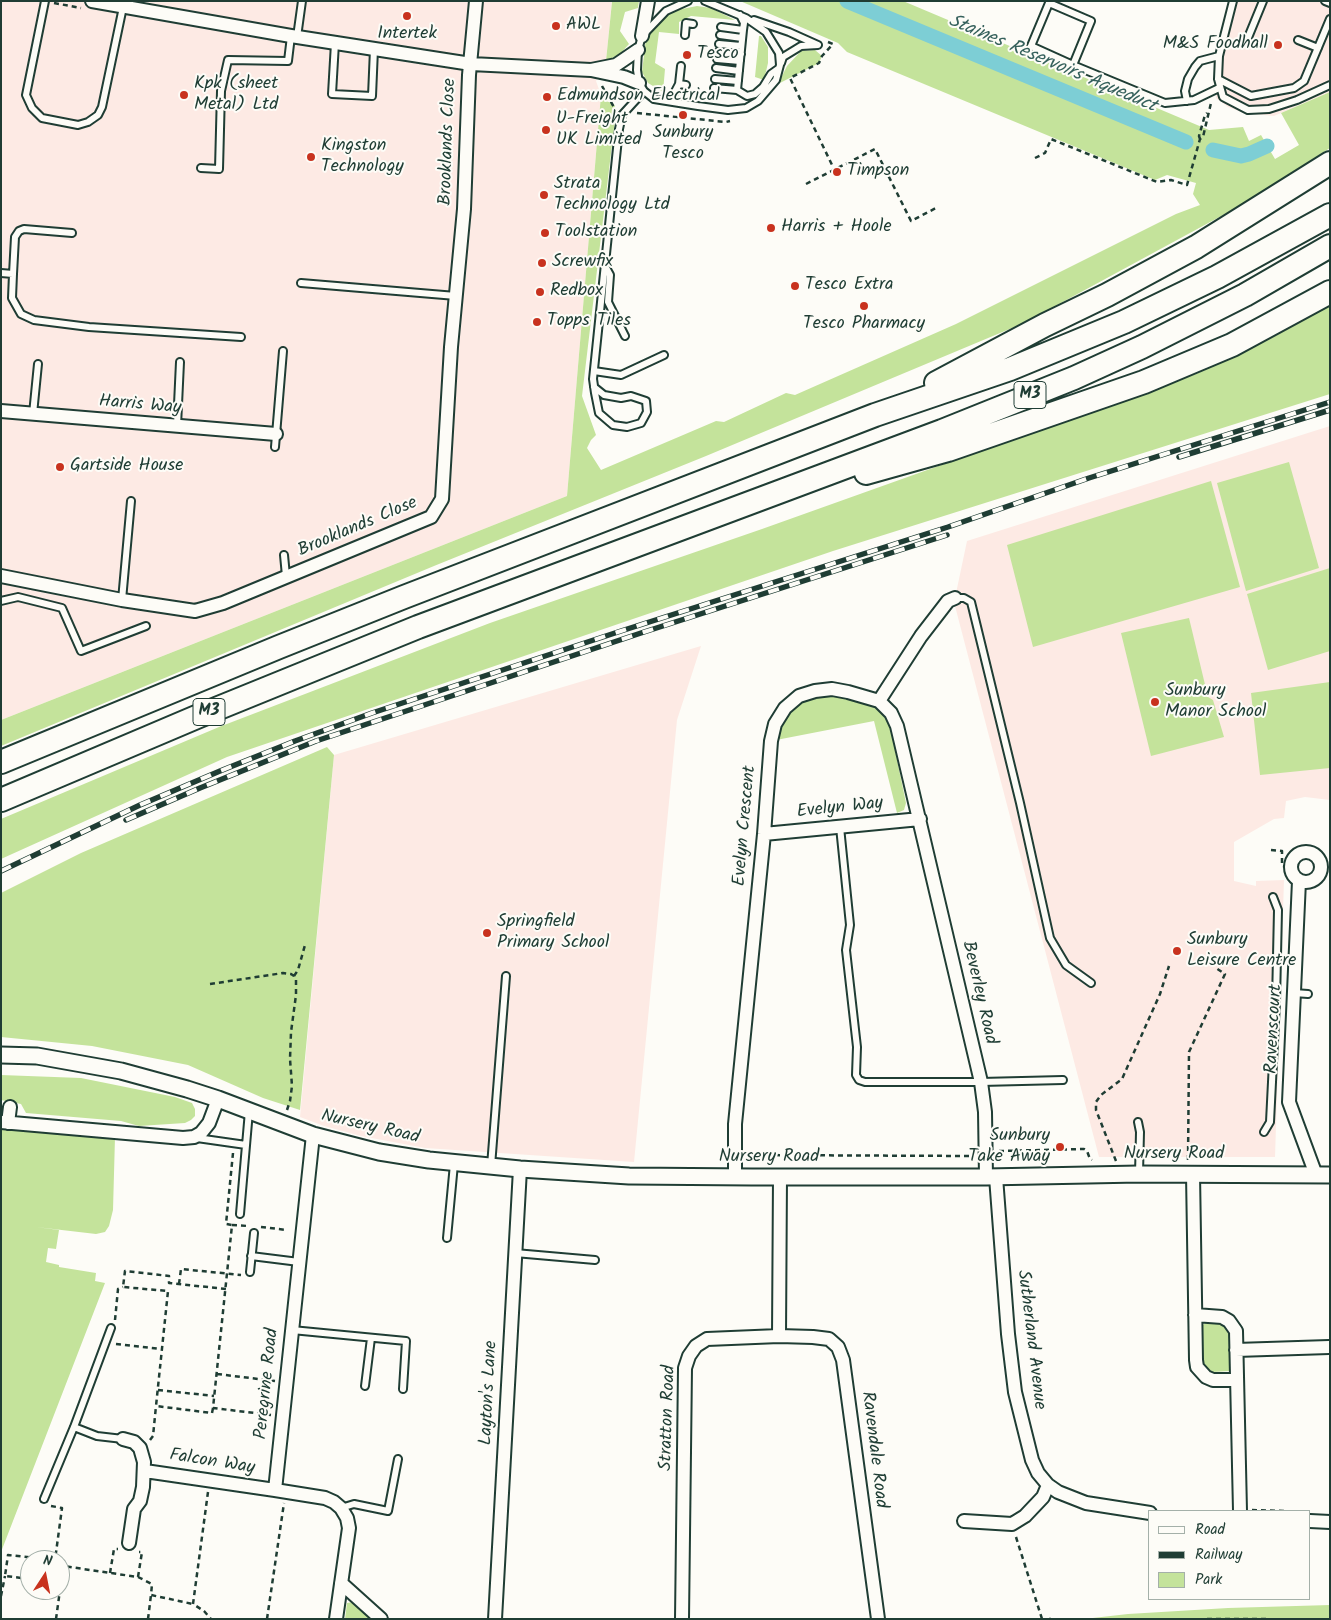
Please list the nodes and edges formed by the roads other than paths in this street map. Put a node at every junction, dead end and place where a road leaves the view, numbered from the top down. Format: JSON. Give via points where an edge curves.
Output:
{"nodes":[{"id":1,"x":45,"y":1,"type":"edge"},
{"id":2,"x":92,"y":1,"type":"edge"},
{"id":3,"x":302,"y":1,"type":"edge"},
{"id":4,"x":476,"y":1,"type":"edge"},
{"id":5,"x":648,"y":1,"type":"edge"},
{"id":6,"x":688,"y":1,"type":"edge"},
{"id":7,"x":705,"y":1,"type":"edge"},
{"id":8,"x":1233,"y":1,"type":"edge"},
{"id":9,"x":1263,"y":1,"type":"edge"},
{"id":10,"x":1325,"y":1,"type":"edge"},
{"id":11,"x":1330,"y":3,"type":"edge"},
{"id":12,"x":123,"y":8,"type":"junction"},
{"id":13,"x":743,"y":16,"type":"junction"},
{"id":14,"x":1330,"y":19,"type":"edge"},
{"id":15,"x":693,"y":24,"type":"dead end"},
{"id":16,"x":720,"y":27,"type":"dead end"},
{"id":17,"x":743,"y":30,"type":"junction"},
{"id":18,"x":687,"y":33,"type":"dead end"},
{"id":19,"x":720,"y":35,"type":"dead end"},
{"id":20,"x":294,"y":36,"type":"junction"},
{"id":21,"x":642,"y":36,"type":"junction"},
{"id":22,"x":742,"y":38,"type":"junction"},
{"id":23,"x":1247,"y":40,"type":"dead end"},
{"id":24,"x":1298,"y":40,"type":"dead end"},
{"id":25,"x":335,"y":43,"type":"junction"},
{"id":26,"x":719,"y":44,"type":"dead end"},
{"id":27,"x":741,"y":46,"type":"junction"},
{"id":28,"x":1318,"y":48,"type":"junction"},
{"id":29,"x":374,"y":49,"type":"junction"},
{"id":30,"x":638,"y":50,"type":"junction"},
{"id":31,"x":717,"y":55,"type":"dead end"},
{"id":32,"x":1219,"y":56,"type":"junction"},
{"id":33,"x":740,"y":58,"type":"junction"},
{"id":34,"x":470,"y":64,"type":"junction"},
{"id":35,"x":1073,"y":65,"type":"junction"},
{"id":36,"x":681,"y":66,"type":"dead end"},
{"id":37,"x":779,"y":67,"type":"junction"},
{"id":38,"x":716,"y":68,"type":"dead end"},
{"id":39,"x":591,"y":70,"type":"junction"},
{"id":40,"x":739,"y":71,"type":"junction"},
{"id":41,"x":1218,"y":78,"type":"junction"},
{"id":42,"x":715,"y":79,"type":"dead end"},
{"id":43,"x":738,"y":81,"type":"junction"},
{"id":44,"x":1330,"y":85,"type":"edge"},
{"id":45,"x":642,"y":87,"type":"junction"},
{"id":46,"x":714,"y":88,"type":"dead end"},
{"id":47,"x":1220,"y":88,"type":"junction"},
{"id":48,"x":737,"y":90,"type":"junction"},
{"id":49,"x":670,"y":101,"type":"junction"},
{"id":50,"x":1186,"y":101,"type":"junction"},
{"id":51,"x":1330,"y":163,"type":"edge"},
{"id":52,"x":201,"y":168,"type":"dead end"},
{"id":53,"x":1330,"y":215,"type":"edge"},
{"id":54,"x":72,"y":233,"type":"dead end"},
{"id":55,"x":1330,"y":246,"type":"edge"},
{"id":56,"x":605,"y":265,"type":"junction"},
{"id":57,"x":1,"y":273,"type":"edge"},
{"id":58,"x":13,"y":274,"type":"junction"},
{"id":59,"x":301,"y":283,"type":"dead end"},
{"id":60,"x":1330,"y":292,"type":"edge"},
{"id":61,"x":456,"y":296,"type":"junction"},
{"id":62,"x":625,"y":336,"type":"dead end"},
{"id":63,"x":240,"y":337,"type":"dead end"},
{"id":64,"x":283,"y":351,"type":"dead end"},
{"id":65,"x":664,"y":355,"type":"dead end"},
{"id":66,"x":180,"y":362,"type":"dead end"},
{"id":67,"x":38,"y":364,"type":"dead end"},
{"id":68,"x":594,"y":371,"type":"junction"},
{"id":69,"x":594,"y":387,"type":"junction"},
{"id":70,"x":1,"y":411,"type":"edge"},
{"id":71,"x":33,"y":414,"type":"junction"},
{"id":72,"x":875,"y":414,"type":"junction"},
{"id":73,"x":176,"y":426,"type":"junction"},
{"id":74,"x":276,"y":434,"type":"junction"},
{"id":75,"x":275,"y":447,"type":"dead end"},
{"id":76,"x":131,"y":501,"type":"dead end"},
{"id":77,"x":716,"y":516,"type":"junction"},
{"id":78,"x":284,"y":555,"type":"dead end"},
{"id":79,"x":1,"y":576,"type":"edge"},
{"id":80,"x":286,"y":576,"type":"junction"},
{"id":81,"x":955,"y":598,"type":"joint"},
{"id":82,"x":122,"y":600,"type":"junction"},
{"id":83,"x":1,"y":601,"type":"edge"},
{"id":84,"x":146,"y":626,"type":"dead end"},
{"id":85,"x":879,"y":701,"type":"junction"},
{"id":86,"x":1,"y":762,"type":"edge"},
{"id":87,"x":1,"y":800,"type":"edge"},
{"id":88,"x":920,"y":819,"type":"junction"},
{"id":89,"x":840,"y":826,"type":"junction"},
{"id":90,"x":764,"y":834,"type":"junction"},
{"id":91,"x":1299,"y":880,"type":"junction"},
{"id":92,"x":1273,"y":896,"type":"dead end"},
{"id":93,"x":506,"y":976,"type":"dead end"},
{"id":94,"x":1091,"y":983,"type":"dead end"},
{"id":95,"x":1294,"y":993,"type":"junction"},
{"id":96,"x":1308,"y":994,"type":"dead end"},
{"id":97,"x":1,"y":1055,"type":"edge"},
{"id":98,"x":1063,"y":1080,"type":"dead end"},
{"id":99,"x":981,"y":1082,"type":"junction"},
{"id":100,"x":218,"y":1099,"type":"junction"},
{"id":101,"x":10,"y":1107,"type":"dead end"},
{"id":102,"x":249,"y":1111,"type":"junction"},
{"id":103,"x":5,"y":1122,"type":"edge"},
{"id":104,"x":1138,"y":1122,"type":"dead end"},
{"id":105,"x":1264,"y":1132,"type":"dead end"},
{"id":106,"x":313,"y":1135,"type":"junction"},
{"id":107,"x":194,"y":1137,"type":"junction"},
{"id":108,"x":246,"y":1145,"type":"junction"},
{"id":109,"x":454,"y":1162,"type":"junction"},
{"id":110,"x":492,"y":1166,"type":"junction"},
{"id":111,"x":1139,"y":1167,"type":"junction"},
{"id":112,"x":1191,"y":1167,"type":"junction"},
{"id":113,"x":520,"y":1169,"type":"junction"},
{"id":114,"x":1323,"y":1175,"type":"edge"},
{"id":115,"x":735,"y":1177,"type":"junction"},
{"id":116,"x":780,"y":1177,"type":"junction"},
{"id":117,"x":991,"y":1177,"type":"junction"},
{"id":118,"x":240,"y":1214,"type":"dead end"},
{"id":119,"x":254,"y":1233,"type":"dead end"},
{"id":120,"x":447,"y":1238,"type":"dead end"},
{"id":121,"x":515,"y":1254,"type":"junction"},
{"id":122,"x":252,"y":1256,"type":"junction"},
{"id":123,"x":595,"y":1260,"type":"dead end"},
{"id":124,"x":299,"y":1262,"type":"junction"},
{"id":125,"x":250,"y":1272,"type":"road end"},
{"id":126,"x":1195,"y":1316,"type":"junction"},
{"id":127,"x":111,"y":1328,"type":"road end"},
{"id":128,"x":292,"y":1330,"type":"junction"},
{"id":129,"x":780,"y":1336,"type":"junction"},
{"id":130,"x":371,"y":1338,"type":"junction"},
{"id":131,"x":1329,"y":1346,"type":"edge"},
{"id":132,"x":1236,"y":1350,"type":"junction"},
{"id":133,"x":1236,"y":1380,"type":"junction"},
{"id":134,"x":365,"y":1386,"type":"dead end"},
{"id":135,"x":403,"y":1389,"type":"dead end"},
{"id":136,"x":74,"y":1427,"type":"junction"},
{"id":137,"x":123,"y":1439,"type":"joint"},
{"id":138,"x":398,"y":1459,"type":"dead end"},
{"id":139,"x":145,"y":1471,"type":"junction"},
{"id":140,"x":1048,"y":1485,"type":"junction"},
{"id":141,"x":280,"y":1491,"type":"junction"},
{"id":142,"x":44,"y":1499,"type":"road end"},
{"id":143,"x":341,"y":1508,"type":"junction"},
{"id":144,"x":1240,"y":1510,"type":"edge"},
{"id":145,"x":1148,"y":1513,"type":"edge"},
{"id":146,"x":964,"y":1521,"type":"dead end"},
{"id":147,"x":1311,"y":1521,"type":"edge"},
{"id":148,"x":1330,"y":1522,"type":"edge"},
{"id":149,"x":128,"y":1548,"type":"road end"},
{"id":150,"x":341,"y":1583,"type":"junction"},
{"id":151,"x":336,"y":1619,"type":"edge"},
{"id":152,"x":381,"y":1619,"type":"edge"},
{"id":153,"x":495,"y":1619,"type":"edge"},
{"id":154,"x":682,"y":1619,"type":"edge"},
{"id":155,"x":878,"y":1619,"type":"edge"}],
"edges":[{"from":1,"to":12,"type":"lane","via":[[26,95],[42,118],[78,125],[88,122],[102,107]]},
{"from":2,"to":12,"type":"street","name":"Brooklands Close"},
{"from":3,"to":20,"type":"lane"},
{"from":4,"to":34,"type":"street","name":"Brooklands Close"},
{"from":5,"to":21,"type":"street"},
{"from":6,"to":21,"type":"lane","via":[[666,11]]},
{"from":7,"to":13,"type":"lane"},
{"from":8,"to":32,"type":"lane"},
{"from":9,"to":23,"type":"lane"},
{"from":10,"to":11,"type":"lane"},
{"from":12,"to":20,"type":"street","name":"Brooklands Close"},
{"from":13,"to":17,"type":"lane"},
{"from":13,"to":37,"type":"lane","via":[[766,32],[779,54]]},
{"from":13,"to":37,"type":"lane","via":[[818,45],[801,46],[789,52]]},
{"from":14,"to":28,"type":"lane"},
{"from":15,"to":18,"type":"lane","via":[[686,23]]},
{"from":16,"to":17,"type":"lane"},
{"from":17,"to":22,"type":"lane"},
{"from":19,"to":22,"type":"lane"},
{"from":20,"to":25,"type":"street","name":"Brooklands Close"},
{"from":20,"to":52,"type":"lane","via":[[288,61],[228,60],[221,91],[219,168]]},
{"from":21,"to":30,"type":"lane"},
{"from":22,"to":27,"type":"lane"},
{"from":24,"to":28,"type":"lane"},
{"from":25,"to":29,"type":"street","name":"Brooklands Close"},
{"from":25,"to":29,"type":"lane","via":[[332,94],[372,96]]},
{"from":26,"to":27,"type":"lane"},
{"from":27,"to":33,"type":"lane"},
{"from":28,"to":41,"type":"lane","via":[[1304,81],[1294,88],[1251,96]]},
{"from":29,"to":34,"type":"street","name":"Brooklands Close"},
{"from":30,"to":39,"type":"street","via":[[616,65]]},
{"from":30,"to":45,"type":"lane","via":[[637,70]]},
{"from":31,"to":33,"type":"lane"},
{"from":32,"to":41,"type":"lane"},
{"from":32,"to":50,"type":"lane","via":[[1194,66],[1185,91]]},
{"from":33,"to":40,"type":"lane"},
{"from":34,"to":39,"type":"street","name":"Brooklands Close"},
{"from":34,"to":61,"type":"street","name":"Brooklands Close","via":[[464,209]]},
{"from":35,"to":35,"type":"lane","via":[[1031,46],[1049,3],[1092,21]]},
{"from":35,"to":50,"type":"lane","via":[[1165,103]]},
{"from":36,"to":49,"type":"lane","via":[[682,84]]},
{"from":37,"to":48,"type":"lane","via":[[755,94],[746,96]]},
{"from":37,"to":49,"type":"lane","via":[[776,80],[767,92],[746,108],[728,110]]},
{"from":38,"to":40,"type":"lane"},
{"from":39,"to":45,"type":"street","via":[[624,77]]},
{"from":40,"to":43,"type":"lane"},
{"from":41,"to":47,"type":"lane"},
{"from":42,"to":43,"type":"lane"},
{"from":43,"to":48,"type":"lane"},
{"from":44,"to":47,"type":"lane","via":[[1269,109],[1248,110],[1223,96]]},
{"from":45,"to":49,"type":"lane","via":[[654,99]]},
{"from":45,"to":56,"type":"lane","via":[[622,116],[618,129]]},
{"from":46,"to":48,"type":"lane"},
{"from":47,"to":50,"type":"lane"},
{"from":51,"to":72,"type":"highway","number":"M3","via":[[1196,247]]},
{"from":53,"to":72,"type":"highway","number":"M3","via":[[1217,277],[1124,322],[1010,369]]},
{"from":54,"to":58,"type":"lane","via":[[19,231],[15,237]]},
{"from":55,"to":77,"type":"highway","number":"M3","via":[[1245,295],[1082,374],[942,431]]},
{"from":56,"to":62,"type":"lane","via":[[610,275],[608,302]]},
{"from":56,"to":68,"type":"lane"},
{"from":57,"to":58,"type":"lane"},
{"from":58,"to":63,"type":"lane","via":[[12,298],[21,314],[34,320]]},
{"from":59,"to":61,"type":"lane"},
{"from":60,"to":77,"type":"highway","number":"M3","via":[[1232,345],[1144,382],[948,450]]},
{"from":61,"to":80,"type":"street","name":"Brooklands Close","via":[[442,499],[431,516]]},
{"from":64,"to":74,"type":"lane"},
{"from":65,"to":68,"type":"lane","via":[[621,375]]},
{"from":66,"to":73,"type":"lane"},
{"from":67,"to":71,"type":"lane"},
{"from":68,"to":69,"type":"lane"},
{"from":69,"to":69,"type":"lane","via":[[599,413],[613,425],[627,427],[641,423],[647,412],[646,401],[604,394]]},
{"from":70,"to":71,"type":"street","name":"Harris Way"},
{"from":71,"to":73,"type":"street","name":"Harris Way"},
{"from":72,"to":86,"type":"highway","number":"M3","via":[[279,646]]},
{"from":73,"to":74,"type":"street","name":"Harris Way"},
{"from":74,"to":75,"type":"lane"},
{"from":76,"to":82,"type":"lane"},
{"from":77,"to":87,"type":"highway","number":"M3","via":[[418,627]]},
{"from":78,"to":80,"type":"lane"},
{"from":79,"to":82,"type":"street","name":"Brooklands Close"},
{"from":80,"to":82,"type":"street","name":"Brooklands Close","via":[[223,603],[194,611]]},
{"from":81,"to":85,"type":"street","via":[[948,601],[921,636]]},
{"from":81,"to":94,"type":"lane","via":[[971,602],[1050,938],[1066,965]]},
{"from":83,"to":84,"type":"lane","via":[[18,597],[62,608],[80,650]]},
{"from":85,"to":88,"type":"street","via":[[891,713],[897,726]]},
{"from":85,"to":90,"type":"street","name":"Evelyn Crescent","via":[[832,689],[799,696],[785,708],[775,724],[771,741]]},
{"from":88,"to":89,"type":"street","name":"Evelyn Way"},
{"from":88,"to":99,"type":"street","name":"Beverley Road"},
{"from":89,"to":90,"type":"street","name":"Evelyn Way"},
{"from":89,"to":99,"type":"lane","via":[[850,925],[846,950],[857,1047],[856,1075],[865,1082]]},
{"from":90,"to":115,"type":"street","name":"Evelyn Crescent","via":[[735,1124]]},
{"from":91,"to":91,"type":"street","via":[[1310,882],[1318,875],[1320,865],[1315,855],[1305,852],[1295,857],[1291,867]]},
{"from":91,"to":95,"type":"street","name":"Ravenscourt"},
{"from":92,"to":105,"type":"lane","via":[[1278,910],[1276,1002],[1270,1122]]},
{"from":93,"to":110,"type":"lane"},
{"from":95,"to":96,"type":"lane"},
{"from":95,"to":114,"type":"street","name":"Ravenscourt","via":[[1289,1102]]},
{"from":97,"to":100,"type":"street","name":"Nursery Road","via":[[37,1056],[82,1063]]},
{"from":98,"to":99,"type":"lane"},
{"from":99,"to":117,"type":"street","name":"Beverley Road"},
{"from":100,"to":102,"type":"street","name":"Nursery Road"},
{"from":100,"to":107,"type":"street","via":[[209,1123]]},
{"from":101,"to":103,"type":"street"},
{"from":102,"to":106,"type":"street","name":"Nursery Road"},
{"from":102,"to":108,"type":"lane"},
{"from":103,"to":107,"type":"street"},
{"from":104,"to":111,"type":"lane"},
{"from":106,"to":109,"type":"street","name":"Nursery Road","via":[[379,1152]]},
{"from":106,"to":124,"type":"street","name":"Peregrine Road"},
{"from":107,"to":108,"type":"lane"},
{"from":108,"to":118,"type":"lane"},
{"from":109,"to":110,"type":"street","name":"Nursery Road"},
{"from":109,"to":120,"type":"lane"},
{"from":110,"to":113,"type":"street","name":"Nursery Road"},
{"from":111,"to":112,"type":"street","name":"Nursery Road"},
{"from":111,"to":117,"type":"street","name":"Nursery Road"},
{"from":112,"to":114,"type":"street","name":"Nursery Road"},
{"from":112,"to":126,"type":"street"},
{"from":113,"to":115,"type":"street","name":"Nursery Road","via":[[629,1176]]},
{"from":113,"to":121,"type":"street","name":"Layton's Lane"},
{"from":115,"to":116,"type":"street","name":"Nursery Road"},
{"from":116,"to":117,"type":"street","name":"Nursery Road"},
{"from":116,"to":129,"type":"street"},
{"from":117,"to":140,"type":"street","name":"Sutherland Avenue","via":[[1015,1392],[1032,1460]]},
{"from":119,"to":122,"type":"lane"},
{"from":121,"to":123,"type":"lane"},
{"from":121,"to":153,"type":"street","name":"Layton's Lane"},
{"from":122,"to":124,"type":"lane"},
{"from":122,"to":125,"type":"lane"},
{"from":124,"to":128,"type":"street","name":"Peregrine Road"},
{"from":126,"to":132,"type":"street","via":[[1215,1316],[1229,1321],[1236,1331]]},
{"from":126,"to":133,"type":"street","via":[[1197,1367],[1213,1380]]},
{"from":127,"to":136,"type":"lane"},
{"from":128,"to":130,"type":"lane"},
{"from":128,"to":141,"type":"street","name":"Peregrine Road","via":[[282,1417]]},
{"from":129,"to":154,"type":"street","name":"Stratton Road","via":[[707,1339],[689,1356],[685,1368]]},
{"from":129,"to":155,"type":"street","name":"Ravendale Road","via":[[829,1340],[838,1348],[843,1360]]},
{"from":130,"to":134,"type":"lane"},
{"from":130,"to":135,"type":"lane","via":[[406,1341]]},
{"from":131,"to":132,"type":"street"},
{"from":132,"to":133,"type":"street"},
{"from":133,"to":144,"type":"street"},
{"from":136,"to":137,"type":"lane","via":[[98,1436]]},
{"from":136,"to":142,"type":"lane"},
{"from":137,"to":139,"type":"street","name":"Falcon Way","via":[[134,1442],[141,1451]]},
{"from":138,"to":143,"type":"lane","via":[[388,1510],[354,1504]]},
{"from":139,"to":141,"type":"street","name":"Falcon Way"},
{"from":139,"to":149,"type":"street","name":"Falcon Way","via":[[140,1501],[134,1509]]},
{"from":140,"to":145,"type":"street","name":"Sutherland Avenue","via":[[1086,1503]]},
{"from":140,"to":146,"type":"street","via":[[1043,1497],[1025,1516],[1012,1524]]},
{"from":141,"to":143,"type":"street","via":[[325,1498]]},
{"from":143,"to":150,"type":"street","via":[[349,1528]]},
{"from":147,"to":148,"type":"street"},
{"from":150,"to":151,"type":"street"},
{"from":150,"to":152,"type":"street"}]}
